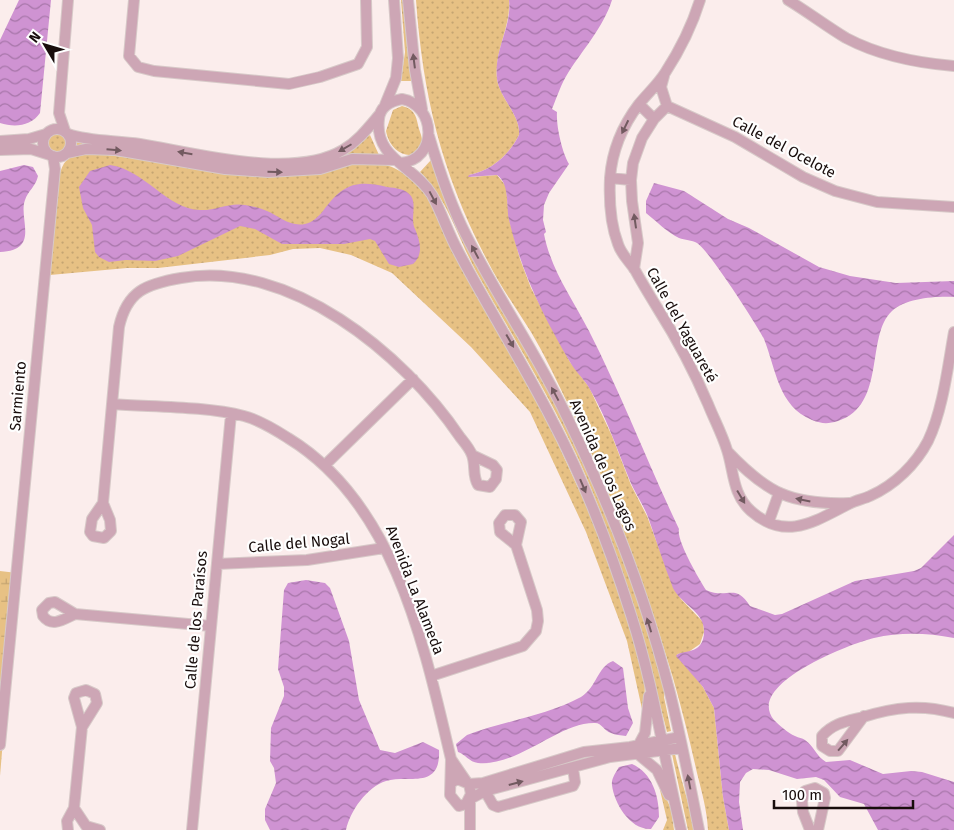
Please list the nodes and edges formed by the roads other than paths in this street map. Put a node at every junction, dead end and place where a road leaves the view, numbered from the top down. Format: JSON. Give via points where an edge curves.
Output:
{"nodes":[{"id":1,"x":68,"y":0,"type":"edge"},
{"id":2,"x":134,"y":0,"type":"edge"},
{"id":3,"x":366,"y":0,"type":"edge"},
{"id":4,"x":394,"y":0,"type":"edge"},
{"id":5,"x":408,"y":0,"type":"edge"},
{"id":6,"x":700,"y":0,"type":"edge"},
{"id":7,"x":788,"y":0,"type":"edge"},
{"id":8,"x":954,"y":66,"type":"edge"},
{"id":9,"x":664,"y":74,"type":"junction"},
{"id":10,"x":651,"y":90,"type":"junction"},
{"id":11,"x":662,"y":92,"type":"junction"},
{"id":12,"x":639,"y":104,"type":"junction"},
{"id":13,"x":667,"y":106,"type":"junction"},
{"id":14,"x":382,"y":110,"type":"junction"},
{"id":15,"x":422,"y":110,"type":"junction"},
{"id":16,"x":59,"y":113,"type":"junction"},
{"id":17,"x":654,"y":119,"type":"junction"},
{"id":18,"x":48,"y":132,"type":"junction"},
{"id":19,"x":67,"y":132,"type":"junction"},
{"id":20,"x":428,"y":133,"type":"junction"},
{"id":21,"x":0,"y":141,"type":"edge"},
{"id":22,"x":0,"y":150,"type":"edge"},
{"id":23,"x":58,"y":155,"type":"junction"},
{"id":24,"x":397,"y":162,"type":"junction"},
{"id":25,"x":610,"y":178,"type":"junction"},
{"id":26,"x":631,"y":180,"type":"junction"},
{"id":27,"x":954,"y":207,"type":"edge"},
{"id":28,"x":634,"y":269,"type":"junction"},
{"id":29,"x":954,"y":332,"type":"edge"},
{"id":30,"x":413,"y":379,"type":"junction"},
{"id":31,"x":112,"y":404,"type":"junction"},
{"id":32,"x":231,"y":414,"type":"junction"},
{"id":33,"x":727,"y":451,"type":"junction"},
{"id":34,"x":472,"y":455,"type":"dead end"},
{"id":35,"x":325,"y":465,"type":"junction"},
{"id":36,"x":779,"y":493,"type":"junction"},
{"id":37,"x":103,"y":503,"type":"dead end"},
{"id":38,"x":851,"y":503,"type":"junction"},
{"id":39,"x":768,"y":521,"type":"junction"},
{"id":40,"x":516,"y":545,"type":"dead end"},
{"id":41,"x":384,"y":548,"type":"junction"},
{"id":42,"x":217,"y":564,"type":"junction"},
{"id":43,"x":75,"y":614,"type":"dead end"},
{"id":44,"x":211,"y":626,"type":"junction"},
{"id":45,"x":431,"y":676,"type":"junction"},
{"id":46,"x":650,"y":685,"type":"junction"},
{"id":47,"x":954,"y":713,"type":"edge"},
{"id":48,"x":864,"y":716,"type":"dead end"},
{"id":49,"x":82,"y":727,"type":"dead end"},
{"id":50,"x":680,"y":737,"type":"junction"},
{"id":51,"x":0,"y":745,"type":"edge"},
{"id":52,"x":663,"y":746,"type":"junction"},
{"id":53,"x":682,"y":748,"type":"junction"},
{"id":54,"x":638,"y":750,"type":"junction"},
{"id":55,"x":451,"y":759,"type":"junction"},
{"id":56,"x":573,"y":768,"type":"junction"},
{"id":57,"x":451,"y":783,"type":"junction"},
{"id":58,"x":467,"y":783,"type":"junction"},
{"id":59,"x":485,"y":791,"type":"junction"},
{"id":60,"x":470,"y":799,"type":"junction"},
{"id":61,"x":454,"y":803,"type":"junction"},
{"id":62,"x":74,"y":808,"type":"junction"},
{"id":63,"x":677,"y":813,"type":"junction"},
{"id":64,"x":68,"y":830,"type":"edge"},
{"id":65,"x":93,"y":830,"type":"edge"},
{"id":66,"x":100,"y":830,"type":"edge"},
{"id":67,"x":192,"y":830,"type":"edge"},
{"id":68,"x":681,"y":830,"type":"edge"},
{"id":69,"x":699,"y":830,"type":"edge"},
{"id":70,"x":810,"y":830,"type":"edge"},
{"id":71,"x":818,"y":830,"type":"edge"}],
"edges":[{"from":1,"to":16,"type":"street"},
{"from":2,"to":3,"type":"street","via":[[129,56],[138,67],[289,84],[358,64],[368,47]]},
{"from":4,"to":14,"type":"street","via":[[398,58],[396,78]]},
{"from":15,"to":5,"type":"street","one_way":true},
{"from":6,"to":9,"type":"street","name":"Calle del Yaguareté","via":[[689,31]]},
{"from":7,"to":8,"type":"street","via":[[864,47],[906,60]]},
{"from":9,"to":10,"type":"street","name":"Calle del Yaguareté"},
{"from":9,"to":11,"type":"street"},
{"from":10,"to":11,"type":"street"},
{"from":10,"to":12,"type":"street","name":"Calle del Yaguareté"},
{"from":11,"to":13,"type":"street"},
{"from":12,"to":17,"type":"street"},
{"from":12,"to":25,"type":"street","name":"Calle del Yaguareté","one_way":true,"via":[[619,140]]},
{"from":13,"to":17,"type":"street","name":"Calle del Yaguareté"},
{"from":13,"to":27,"type":"street","name":"Calle del Ocelote","via":[[735,137],[803,177],[835,191],[877,202]]},
{"from":14,"to":15,"type":"street","via":[[402,99],[415,103]]},
{"from":14,"to":19,"type":"street","one_way":true,"via":[[355,142],[342,151],[308,161],[227,160],[139,144],[89,139]]},
{"from":14,"to":24,"type":"street","via":[[379,136],[387,153]]},
{"from":15,"to":20,"type":"street"},
{"from":16,"to":18,"type":"street"},
{"from":16,"to":19,"type":"street"},
{"from":17,"to":26,"type":"street","name":"Calle del Yaguareté","via":[[637,149]]},
{"from":18,"to":19,"type":"street","via":[[57,128]]},
{"from":18,"to":21,"type":"street","via":[[29,139]]},
{"from":18,"to":23,"type":"street","via":[[43,143]]},
{"from":19,"to":23,"type":"street","via":[[71,146]]},
{"from":20,"to":24,"type":"street","via":[[422,154],[408,163]]},
{"from":50,"to":20,"type":"street","name":"Avenida de los Lagos","one_way":true,"via":[[670,692],[642,602],[590,465],[522,332],[465,234]]},
{"from":22,"to":23,"type":"street","via":[[32,149]]},
{"from":23,"to":24,"type":"street","one_way":true,"via":[[86,149],[116,150],[225,169],[268,172],[320,169],[355,158]]},
{"from":23,"to":51,"type":"street","name":"Sarmiento"},
{"from":24,"to":46,"type":"street","name":"Avenida de los Lagos","one_way":true,"via":[[432,196],[458,251],[557,429],[607,546]]},
{"from":25,"to":26,"type":"street"},
{"from":25,"to":28,"type":"street","name":"Calle del Yaguareté","via":[[617,244]]},
{"from":28,"to":26,"type":"street","name":"Calle del Yaguareté","one_way":true,"via":[[638,243]]},
{"from":28,"to":33,"type":"street","name":"Calle del Yaguareté","via":[[698,382]]},
{"from":29,"to":38,"type":"street","name":"Calle del Yaguareté","via":[[934,424],[920,453],[886,488]]},
{"from":30,"to":31,"type":"street","via":[[374,343],[293,295],[245,279],[186,277],[150,285],[128,302],[118,327]]},
{"from":30,"to":34,"type":"street","via":[[434,401]]},
{"from":30,"to":35,"type":"street"},
{"from":31,"to":32,"type":"street","name":"Avenida La Alameda"},
{"from":31,"to":37,"type":"street"},
{"from":32,"to":35,"type":"street","name":"Avenida La Alameda","via":[[256,421],[282,434]]},
{"from":32,"to":42,"type":"street","name":"Calle de los Paraísos"},
{"from":33,"to":36,"type":"street","name":"Calle del Yaguareté","via":[[759,481]]},
{"from":33,"to":39,"type":"street","name":"Calle del Yaguareté","one_way":true,"via":[[731,474],[741,499],[750,510]]},
{"from":35,"to":41,"type":"street","name":"Avenida La Alameda","via":[[363,508]]},
{"from":38,"to":36,"type":"street","name":"Calle del Yaguareté","one_way":true,"via":[[808,502]]},
{"from":36,"to":39,"type":"street"},
{"from":38,"to":39,"type":"street","name":"Calle del Yaguareté","via":[[805,525],[789,527]]},
{"from":40,"to":45,"type":"street","via":[[537,610],[538,621],[530,640],[507,653]]},
{"from":41,"to":42,"type":"street","name":"Calle del Nogal","via":[[307,560]]},
{"from":41,"to":45,"type":"street","name":"Avenida La Alameda"},
{"from":42,"to":44,"type":"street","name":"Calle de los Paraísos"},
{"from":43,"to":44,"type":"street"},
{"from":44,"to":67,"type":"street","name":"Calle de los Paraísos"},
{"from":45,"to":55,"type":"street","name":"Avenida La Alameda"},
{"from":46,"to":52,"type":"street","name":"Avenida de los Lagos"},
{"from":46,"to":54,"type":"street","via":[[645,733]]},
{"from":47,"to":48,"type":"street","via":[[913,706]]},
{"from":49,"to":62,"type":"street"},
{"from":50,"to":52,"type":"street"},
{"from":50,"to":53,"type":"street","name":"Avenida de los Lagos"},
{"from":52,"to":53,"type":"street"},
{"from":52,"to":54,"type":"street"},
{"from":52,"to":63,"type":"street","name":"Avenida de los Lagos"},
{"from":69,"to":53,"type":"street","name":"Avenida de los Lagos","one_way":true},
{"from":54,"to":56,"type":"street"},
{"from":54,"to":58,"type":"street","via":[[584,752],[483,783]]},
{"from":54,"to":63,"type":"street","via":[[657,770]]},
{"from":55,"to":57,"type":"street","name":"Avenida La Alameda"},
{"from":55,"to":58,"type":"street","name":"Avenida La Alameda"},
{"from":59,"to":56,"type":"street","one_way":true},
{"from":56,"to":59,"type":"street","via":[[573,786],[498,807],[493,806]]},
{"from":57,"to":58,"type":"street","via":[[457,779]]},
{"from":57,"to":61,"type":"street","via":[[450,796]]},
{"from":58,"to":60,"type":"street","via":[[471,790]]},
{"from":59,"to":60,"type":"street"},
{"from":60,"to":61,"type":"street","via":[[462,806]]},
{"from":60,"to":61,"type":"street","via":[[470,830]]},
{"from":62,"to":64,"type":"street","via":[[67,821]]},
{"from":62,"to":65,"type":"street","via":[[81,822]]},
{"from":63,"to":68,"type":"street","name":"Avenida de los Lagos"},
{"from":65,"to":66,"type":"street"},
{"from":70,"to":71,"type":"street","via":[[802,801],[805,791],[816,788],[824,793],[825,798]]}]}
